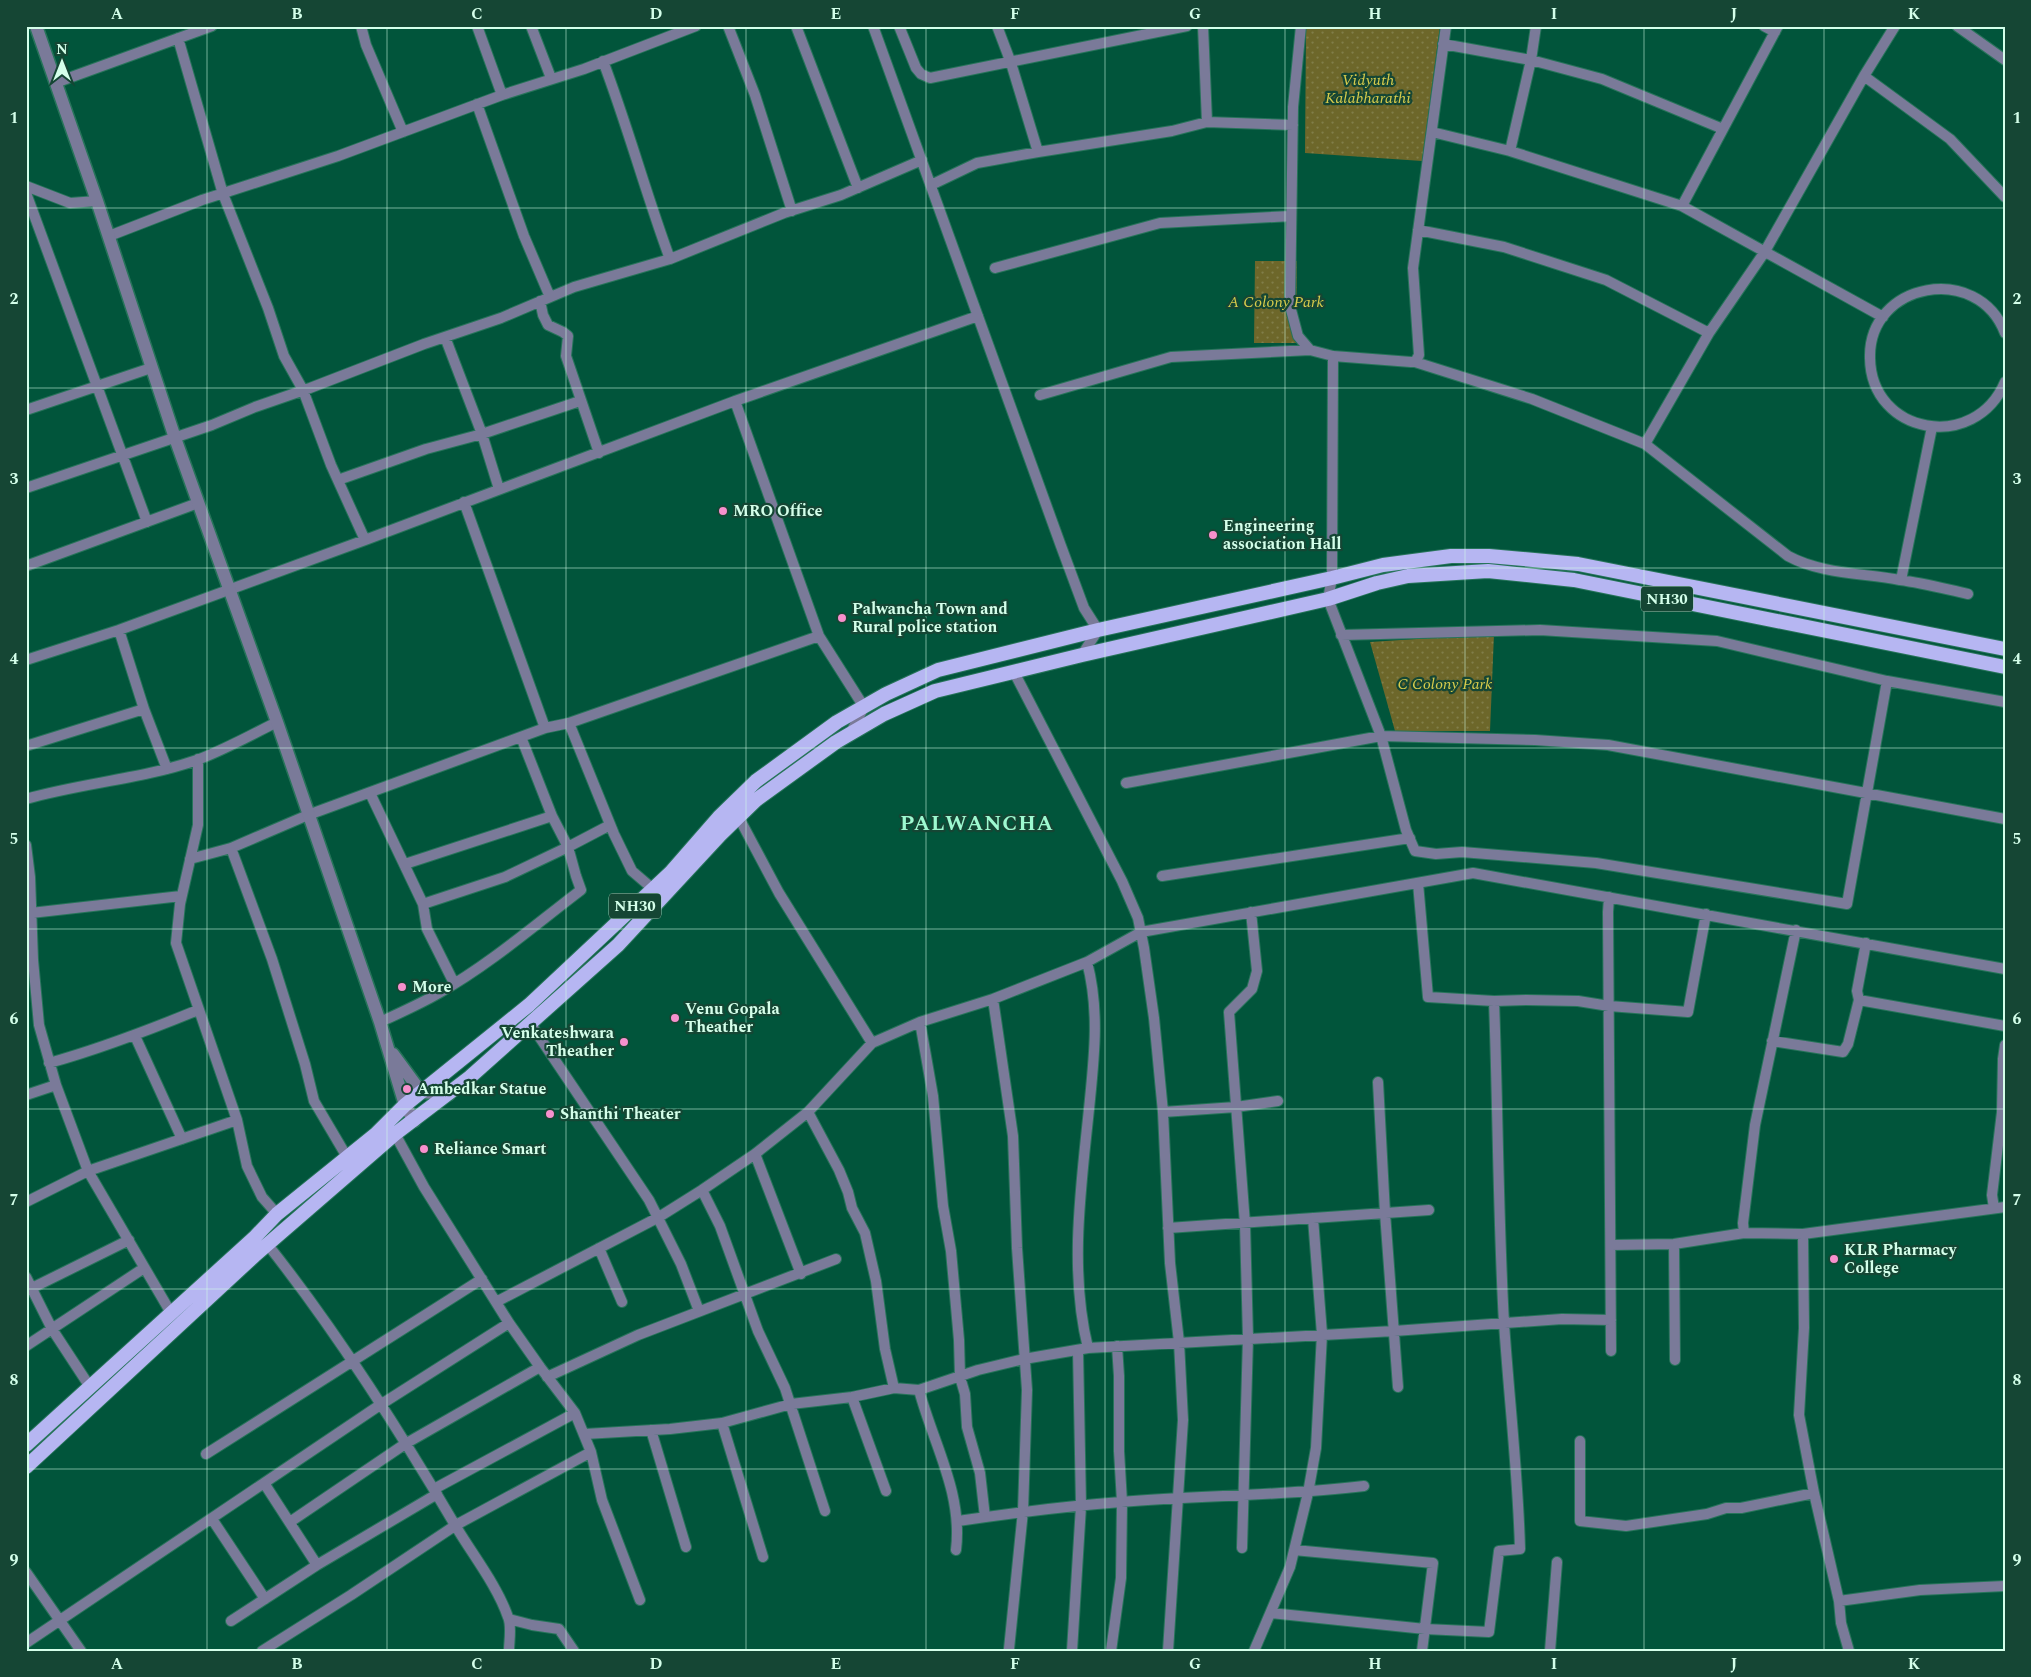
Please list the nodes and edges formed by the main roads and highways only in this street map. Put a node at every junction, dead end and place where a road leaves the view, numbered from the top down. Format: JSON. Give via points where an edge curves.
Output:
{"nodes":[{"id":1,"x":2005,"y":649,"type":"edge"},
{"id":2,"x":2005,"y":667,"type":"edge"},
{"id":3,"x":26,"y":1445,"type":"edge"},
{"id":4,"x":26,"y":1467,"type":"edge"}],
"edges":[{"from":1,"to":3,"type":"highway","number":"NH30","via":[[1578,564],[1451,556],[1383,565],[938,670],[837,722],[756,782],[719,817],[671,872],[529,1005],[277,1214]]},
{"from":2,"to":4,"type":"highway","number":"NH30","via":[[1574,580],[1488,571],[1408,576],[1328,599],[935,691],[884,714],[836,742],[738,816],[618,945],[449,1094],[395,1134],[268,1245]]}]}
